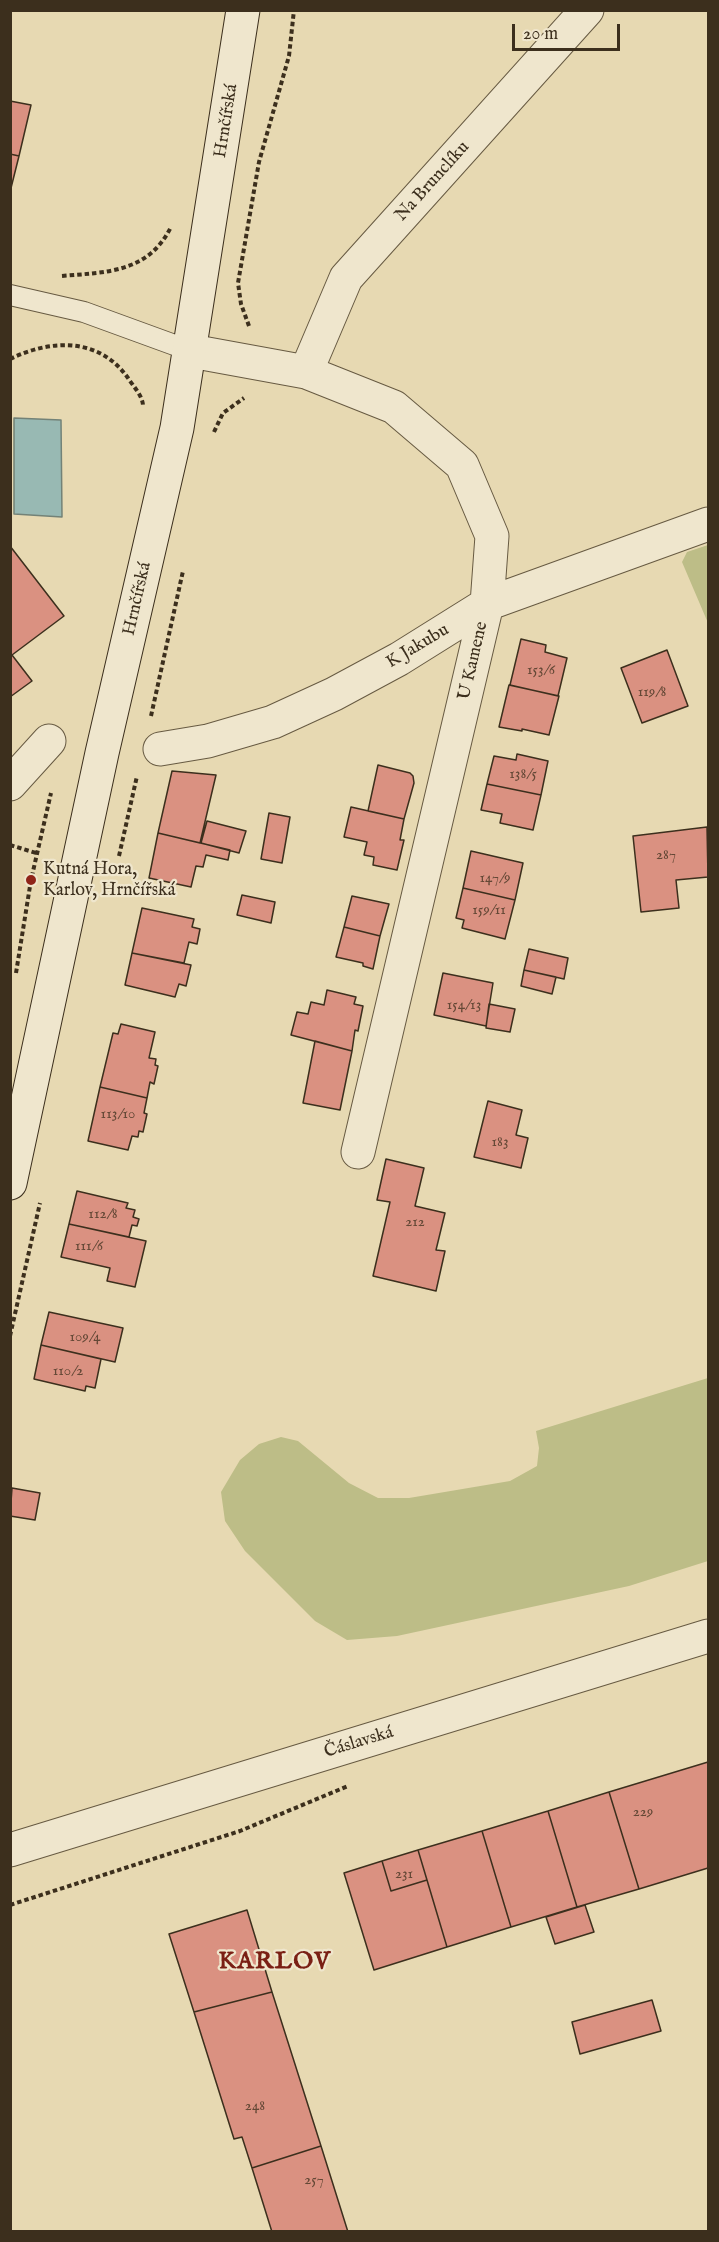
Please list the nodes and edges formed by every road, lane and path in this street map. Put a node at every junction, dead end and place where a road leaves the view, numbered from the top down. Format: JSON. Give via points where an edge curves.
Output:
{"nodes":[{"id":1,"x":243,"y":10,"type":"edge"},
{"id":2,"x":294,"y":10,"type":"edge"},
{"id":3,"x":587,"y":10,"type":"edge"},
{"id":4,"x":173,"y":219,"type":"dead end"},
{"id":5,"x":56,"y":276,"type":"dead end"},
{"id":6,"x":10,"y":295,"type":"edge"},
{"id":7,"x":254,"y":332,"type":"dead end"},
{"id":8,"x":191,"y":351,"type":"junction"},
{"id":9,"x":10,"y":359,"type":"edge"},
{"id":10,"x":291,"y":369,"type":"junction"},
{"id":11,"x":142,"y":409,"type":"dead end"},
{"id":12,"x":214,"y":435,"type":"dead end"},
{"id":13,"x":708,"y":524,"type":"edge"},
{"id":14,"x":185,"y":563,"type":"dead end"},
{"id":15,"x":487,"y":604,"type":"junction"},
{"id":16,"x":49,"y":741,"type":"dead end"},
{"id":17,"x":149,"y":749,"type":"junction"},
{"id":18,"x":10,"y":784,"type":"edge"},
{"id":19,"x":52,"y":788,"type":"dead end"},
{"id":20,"x":10,"y":845,"type":"edge"},
{"id":21,"x":36,"y":853,"type":"junction"},
{"id":22,"x":117,"y":864,"type":"dead end"},
{"id":23,"x":16,"y":976,"type":"dead end"},
{"id":24,"x":358,"y":1152,"type":"dead end"},
{"id":25,"x":10,"y":1183,"type":"edge"},
{"id":26,"x":42,"y":1197,"type":"dead end"},
{"id":27,"x":10,"y":1336,"type":"edge"},
{"id":28,"x":708,"y":1636,"type":"edge"},
{"id":29,"x":10,"y":1850,"type":"edge"}],
"edges":[{"from":1,"to":8,"type":"street","name":"Hrnčířská"},
{"from":2,"to":7,"type":"path","via":[[290,56],[259,162],[238,283],[241,304]]},
{"from":3,"to":10,"type":"street","name":"Na Brunclíku","via":[[346,278]]},
{"from":4,"to":5,"type":"path","via":[[160,246],[143,260],[120,270]]},
{"from":6,"to":8,"type":"lane","via":[[84,312]]},
{"from":8,"to":10,"type":"street","name":"U Kamene"},
{"from":8,"to":25,"type":"street","name":"Hrnčířská"},
{"from":9,"to":11,"type":"path","via":[[50,346],[75,345],[97,351],[118,364],[143,402]]},
{"from":10,"to":12,"type":"path","via":[[269,395],[254,395],[232,405],[223,413]]},
{"from":10,"to":15,"type":"street","name":"U Kamene","via":[[394,407],[462,465],[492,536]]},
{"from":13,"to":15,"type":"street","name":"K Jakubu"},
{"from":14,"to":17,"type":"path"},
{"from":15,"to":17,"type":"street","name":"K Jakubu","via":[[399,659],[273,722],[208,741]]},
{"from":15,"to":24,"type":"street","name":"U Kamene"},
{"from":16,"to":18,"type":"street"},
{"from":17,"to":22,"type":"path"},
{"from":19,"to":21,"type":"path"},
{"from":20,"to":21,"type":"path"},
{"from":21,"to":23,"type":"path"},
{"from":26,"to":27,"type":"path"},
{"from":28,"to":29,"type":"street","name":"Čáslavská"}]}
